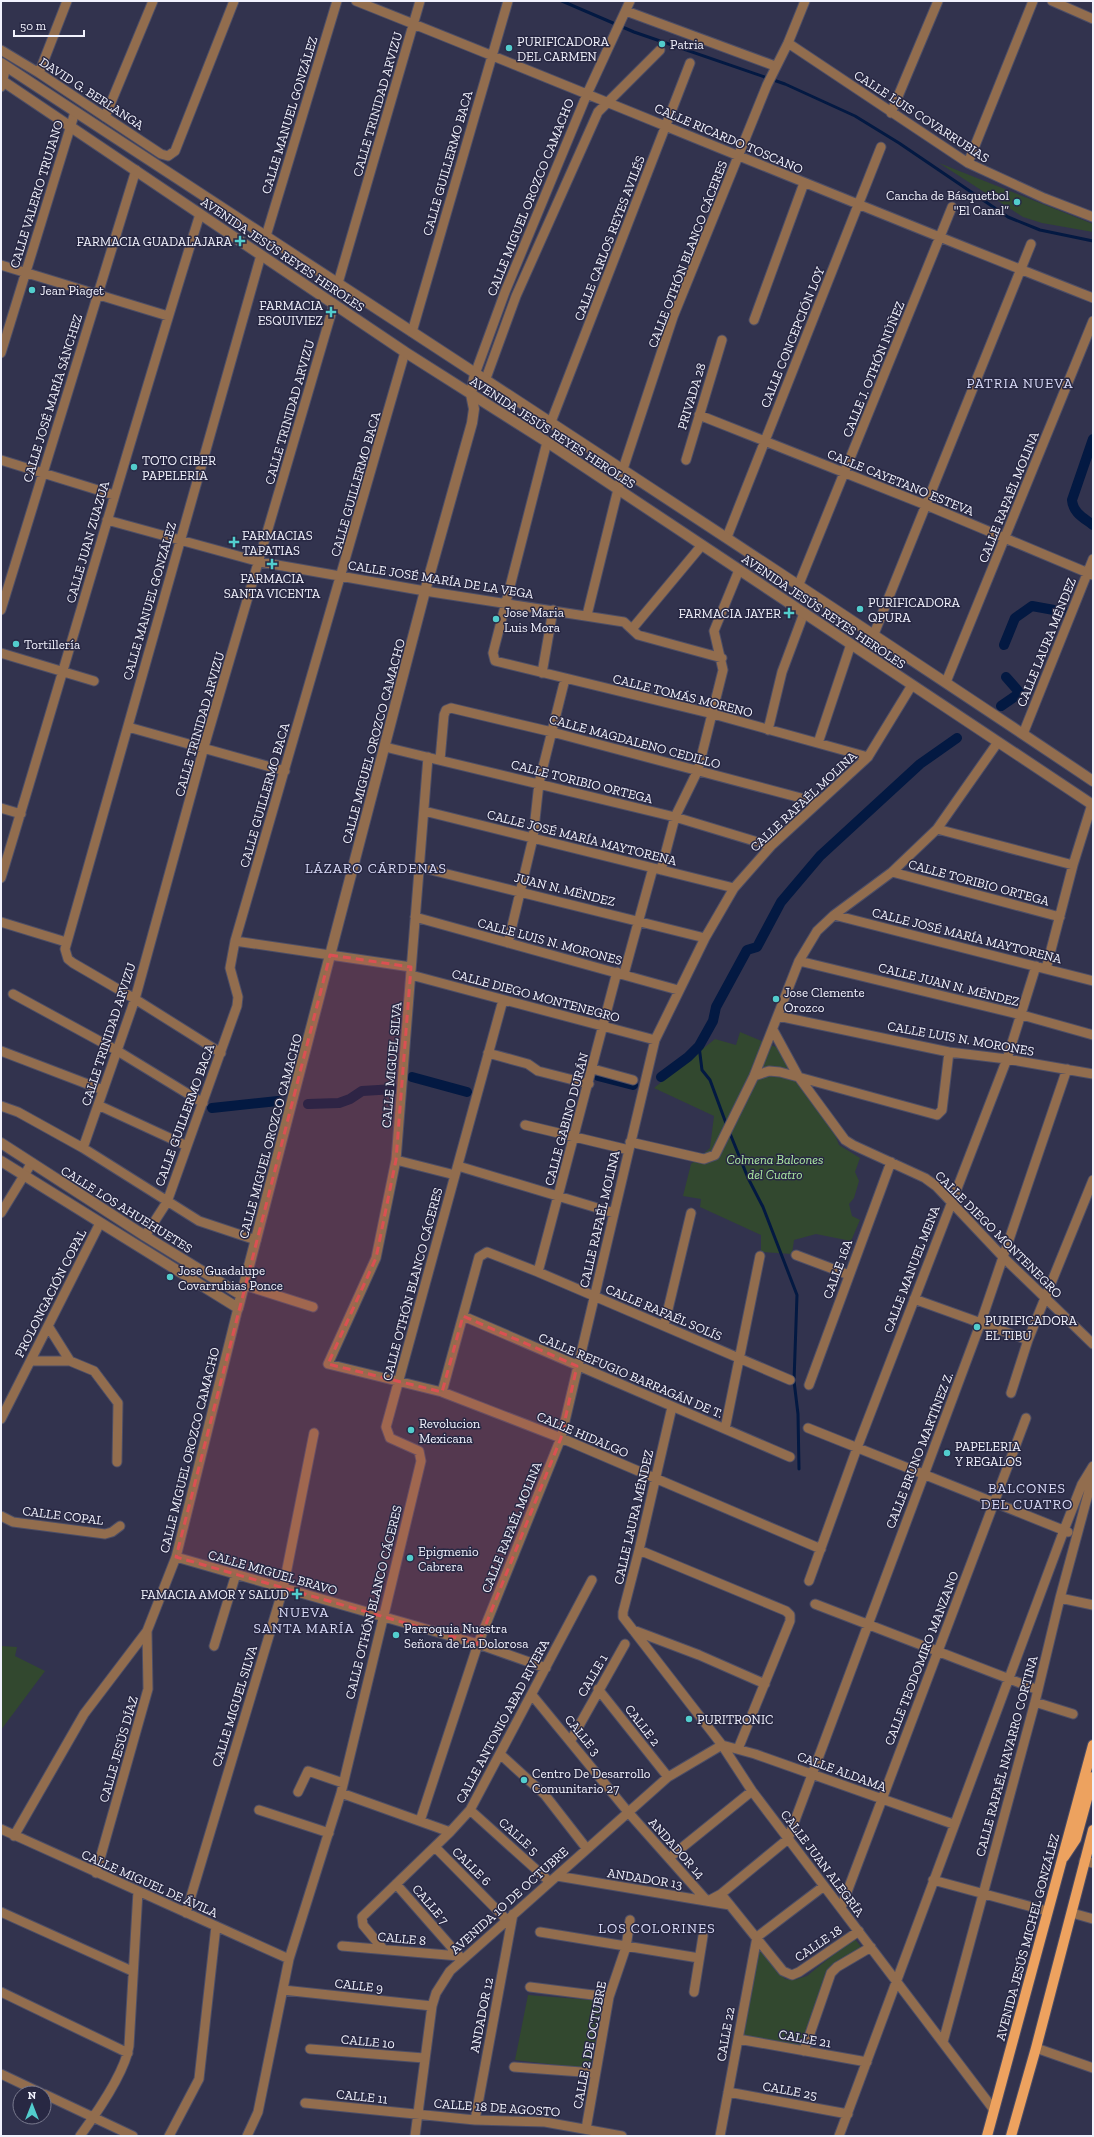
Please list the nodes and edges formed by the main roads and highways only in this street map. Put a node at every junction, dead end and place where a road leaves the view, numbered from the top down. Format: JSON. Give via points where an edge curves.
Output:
{"nodes":[{"id":1,"x":1093,"y":1744,"type":"edge"},
{"id":2,"x":1093,"y":1777,"type":"edge"},
{"id":3,"x":1093,"y":1830,"type":"edge"},
{"id":4,"x":1089,"y":1862,"type":"edge"},
{"id":5,"x":1059,"y":1864,"type":"junction"},
{"id":6,"x":1012,"y":2135,"type":"edge"},
{"id":7,"x":987,"y":2136,"type":"edge"}],
"edges":[{"from":1,"to":5,"type":"main road","name":"AVENIDA JESÚS MICHEL GONZÁLEZ"},
{"from":2,"to":5,"type":"main road","via":[[1076,1840]]},
{"from":3,"to":4,"type":"main road"},
{"from":4,"to":6,"type":"main road","via":[[1072,1913]]},
{"from":5,"to":7,"type":"main road","name":"AVENIDA JESÚS MICHEL GONZÁLEZ"}]}
